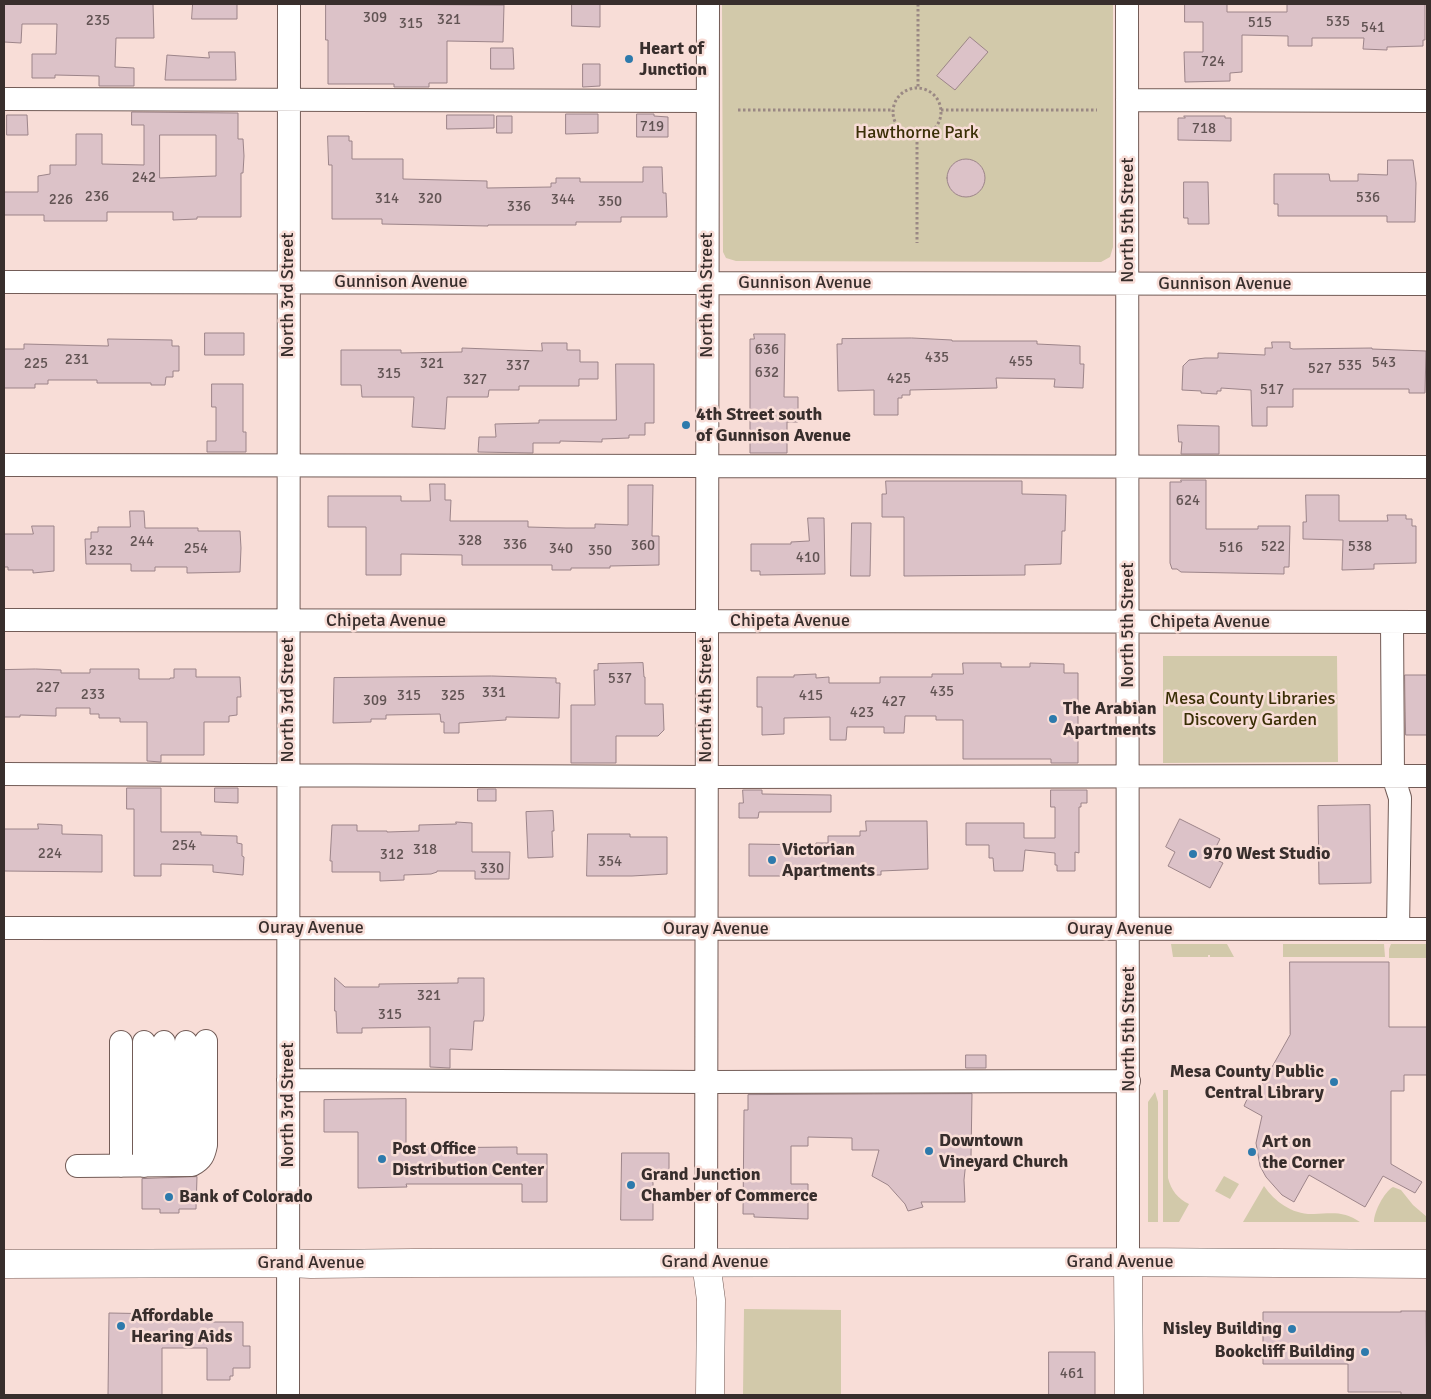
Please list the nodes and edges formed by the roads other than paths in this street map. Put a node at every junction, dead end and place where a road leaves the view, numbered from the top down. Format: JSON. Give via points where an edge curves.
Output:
{"nodes":[{"id":1,"x":289,"y":4,"type":"edge"},
{"id":2,"x":708,"y":4,"type":"edge"},
{"id":3,"x":1127,"y":4,"type":"edge"},
{"id":4,"x":4,"y":99,"type":"edge"},
{"id":5,"x":288,"y":99,"type":"junction"},
{"id":6,"x":1128,"y":100,"type":"junction"},
{"id":7,"x":1427,"y":101,"type":"edge"},
{"id":8,"x":708,"y":102,"type":"junction"},
{"id":9,"x":4,"y":282,"type":"edge"},
{"id":10,"x":288,"y":282,"type":"junction"},
{"id":11,"x":707,"y":283,"type":"junction"},
{"id":12,"x":1128,"y":284,"type":"junction"},
{"id":13,"x":1427,"y":284,"type":"edge"},
{"id":14,"x":4,"y":465,"type":"edge"},
{"id":15,"x":288,"y":466,"type":"junction"},
{"id":16,"x":706,"y":466,"type":"junction"},
{"id":17,"x":1128,"y":467,"type":"junction"},
{"id":18,"x":1427,"y":467,"type":"edge"},
{"id":19,"x":4,"y":620,"type":"edge"},
{"id":20,"x":288,"y":620,"type":"junction"},
{"id":21,"x":706,"y":621,"type":"junction"},
{"id":22,"x":1129,"y":621,"type":"junction"},
{"id":23,"x":1392,"y":622,"type":"junction"},
{"id":24,"x":1427,"y":622,"type":"edge"},
{"id":25,"x":4,"y":774,"type":"edge"},
{"id":26,"x":288,"y":774,"type":"junction"},
{"id":27,"x":1393,"y":776,"type":"junction"},
{"id":28,"x":1427,"y":776,"type":"edge"},
{"id":29,"x":706,"y":777,"type":"junction"},
{"id":30,"x":1128,"y":777,"type":"junction"},
{"id":31,"x":4,"y":928,"type":"edge"},
{"id":32,"x":288,"y":928,"type":"junction"},
{"id":33,"x":706,"y":928,"type":"junction"},
{"id":34,"x":1128,"y":929,"type":"junction"},
{"id":35,"x":1398,"y":929,"type":"junction"},
{"id":36,"x":1427,"y":929,"type":"edge"},
{"id":37,"x":164,"y":1042,"type":"junction"},
{"id":38,"x":288,"y":1080,"type":"junction"},
{"id":39,"x":1129,"y":1080,"type":"junction"},
{"id":40,"x":706,"y":1082,"type":"junction"},
{"id":41,"x":159,"y":1165,"type":"junction"},
{"id":42,"x":78,"y":1166,"type":"dead end"},
{"id":43,"x":706,"y":1262,"type":"junction"},
{"id":44,"x":1128,"y":1262,"type":"junction"},
{"id":45,"x":288,"y":1263,"type":"junction"},
{"id":46,"x":4,"y":1264,"type":"edge"},
{"id":47,"x":1427,"y":1264,"type":"edge"},
{"id":48,"x":288,"y":1395,"type":"edge"},
{"id":49,"x":710,"y":1395,"type":"edge"},
{"id":50,"x":1129,"y":1395,"type":"edge"}],
"edges":[{"from":1,"to":5,"type":"street","name":"North 3rd Street"},
{"from":2,"to":8,"type":"street","name":"North 4th Street"},
{"from":3,"to":6,"type":"street","name":"North 5th Street"},
{"from":4,"to":5,"type":"street"},
{"from":5,"to":8,"type":"street"},
{"from":5,"to":10,"type":"street","name":"North 3rd Street"},
{"from":6,"to":7,"type":"street"},
{"from":6,"to":12,"type":"street","name":"North 5th Street"},
{"from":8,"to":11,"type":"street","name":"North 4th Street"},
{"from":9,"to":10,"type":"street","name":"Gunnison Avenue"},
{"from":10,"to":11,"type":"street","name":"Gunnison Avenue"},
{"from":10,"to":15,"type":"street","name":"North 3rd Street"},
{"from":11,"to":12,"type":"street","name":"Gunnison Avenue"},
{"from":11,"to":16,"type":"street","name":"North 4th Street"},
{"from":12,"to":13,"type":"street","name":"Gunnison Avenue"},
{"from":12,"to":17,"type":"street","name":"North 5th Street"},
{"from":14,"to":15,"type":"street"},
{"from":15,"to":16,"type":"street"},
{"from":15,"to":20,"type":"street","name":"North 3rd Street"},
{"from":16,"to":17,"type":"street"},
{"from":16,"to":21,"type":"street","name":"North 4th Street"},
{"from":17,"to":18,"type":"street"},
{"from":17,"to":22,"type":"street","name":"North 5th Street"},
{"from":19,"to":20,"type":"street","name":"Chipeta Avenue"},
{"from":20,"to":21,"type":"street","name":"Chipeta Avenue"},
{"from":20,"to":26,"type":"street","name":"North 3rd Street"},
{"from":21,"to":22,"type":"street","name":"Chipeta Avenue"},
{"from":21,"to":29,"type":"street","name":"North 4th Street"},
{"from":22,"to":23,"type":"street","name":"Chipeta Avenue"},
{"from":22,"to":30,"type":"street","name":"North 5th Street"},
{"from":23,"to":24,"type":"street","name":"Chipeta Avenue"},
{"from":23,"to":27,"type":"street"},
{"from":25,"to":26,"type":"street"},
{"from":26,"to":29,"type":"street"},
{"from":26,"to":32,"type":"street","name":"North 3rd Street"},
{"from":27,"to":28,"type":"street"},
{"from":27,"to":30,"type":"street"},
{"from":27,"to":35,"type":"street","via":[[1400,798]]},
{"from":29,"to":30,"type":"street"},
{"from":29,"to":33,"type":"street","name":"North 4th Street"},
{"from":30,"to":34,"type":"street","name":"North 5th Street"},
{"from":31,"to":32,"type":"street","name":"Ouray Avenue"},
{"from":32,"to":33,"type":"street","name":"Ouray Avenue"},
{"from":32,"to":38,"type":"street","name":"North 3rd Street"},
{"from":33,"to":34,"type":"street","name":"Ouray Avenue"},
{"from":33,"to":40,"type":"street","name":"North 4th Street"},
{"from":34,"to":35,"type":"street","name":"Ouray Avenue"},
{"from":34,"to":39,"type":"street","name":"North 5th Street"},
{"from":35,"to":36,"type":"street","name":"Ouray Avenue"},
{"from":37,"to":41,"type":"street"},
{"from":37,"to":41,"type":"street"},
{"from":37,"to":41,"type":"street","via":[[206,1145],[200,1162]]},
{"from":38,"to":40,"type":"street"},
{"from":38,"to":45,"type":"street","name":"North 3rd Street"},
{"from":39,"to":40,"type":"street"},
{"from":39,"to":44,"type":"street","name":"North 5th Street"},
{"from":40,"to":43,"type":"street","name":"North 4th Street"},
{"from":41,"to":42,"type":"street"},
{"from":43,"to":44,"type":"main road","name":"Grand Avenue"},
{"from":43,"to":45,"type":"main road","name":"Grand Avenue"},
{"from":43,"to":49,"type":"main road","name":"North 4th Street","via":[[711,1300]]},
{"from":44,"to":47,"type":"main road","name":"Grand Avenue"},
{"from":44,"to":50,"type":"main road","name":"North 5th Street"},
{"from":45,"to":46,"type":"main road","name":"Grand Avenue"},
{"from":45,"to":48,"type":"street","name":"North 3rd Street"}]}
